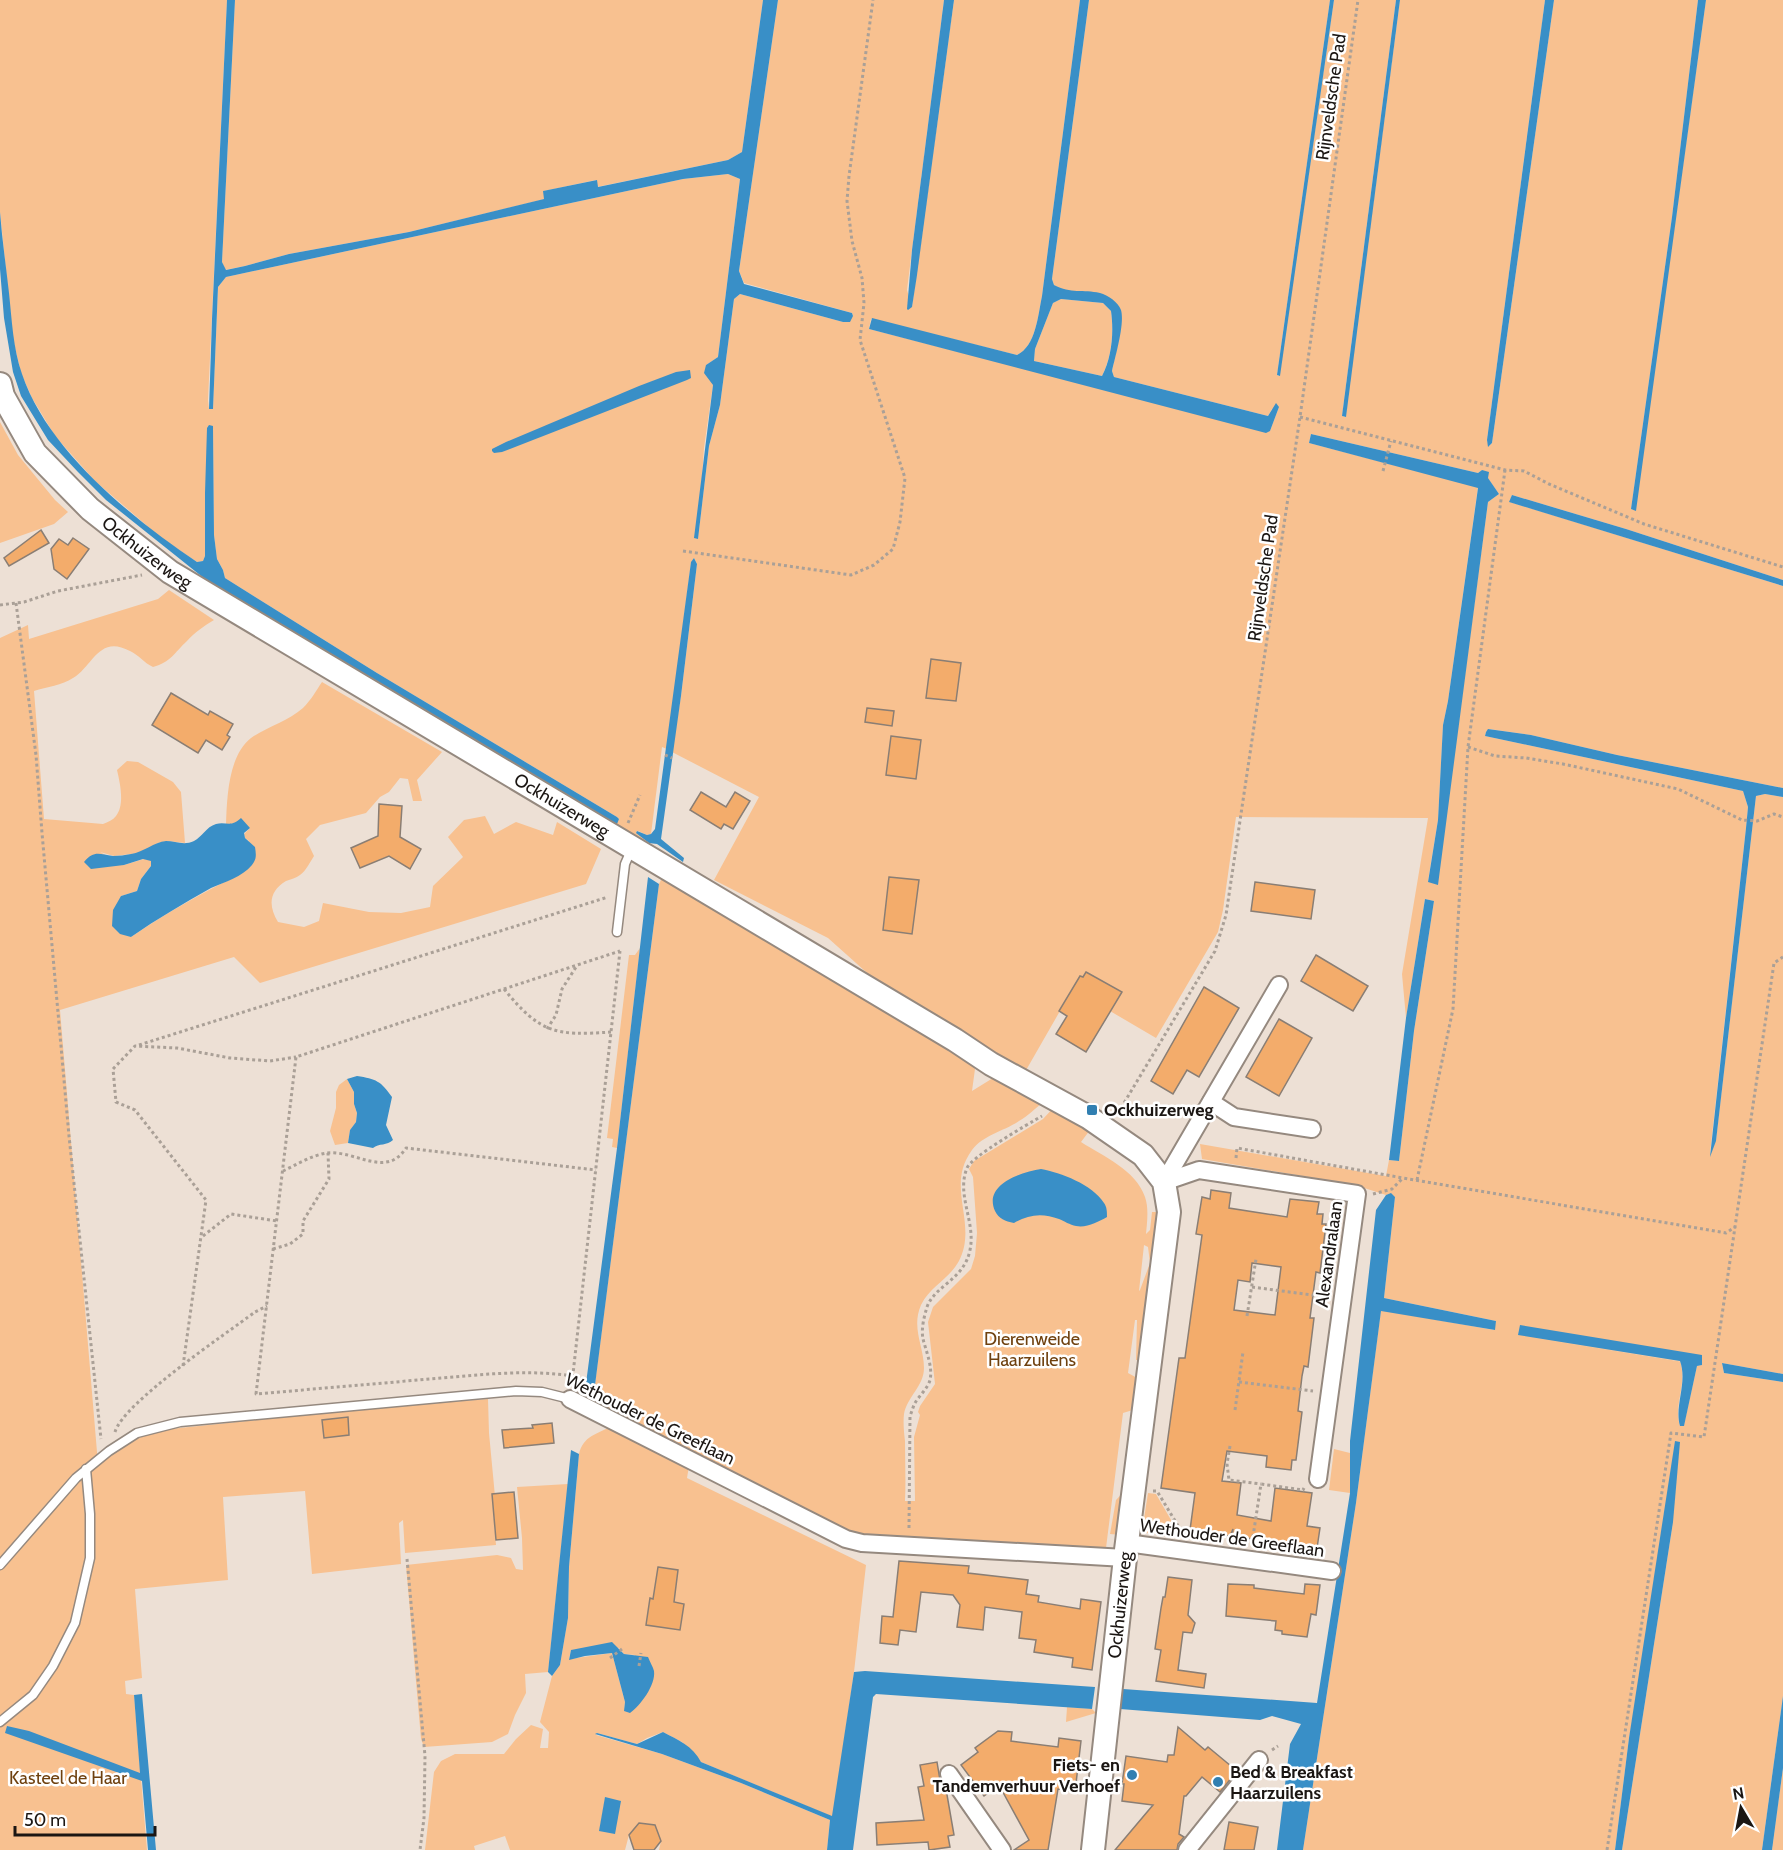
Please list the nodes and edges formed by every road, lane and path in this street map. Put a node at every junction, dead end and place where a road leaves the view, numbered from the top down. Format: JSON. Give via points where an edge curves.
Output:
{"nodes":[{"id":1,"x":873,"y":0,"type":"edge"},
{"id":2,"x":1358,"y":0,"type":"edge"},
{"id":3,"x":0,"y":384,"type":"edge"},
{"id":4,"x":1300,"y":417,"type":"junction"},
{"id":5,"x":1391,"y":441,"type":"junction"},
{"id":6,"x":1505,"y":470,"type":"junction"},
{"id":7,"x":1383,"y":471,"type":"dead end"},
{"id":8,"x":683,"y":551,"type":"dead end"},
{"id":9,"x":1783,"y":567,"type":"edge"},
{"id":10,"x":168,"y":570,"type":"junction"},
{"id":11,"x":16,"y":603,"type":"junction"},
{"id":12,"x":0,"y":605,"type":"edge"},
{"id":13,"x":1468,"y":747,"type":"junction"},
{"id":14,"x":665,"y":755,"type":"dead end"},
{"id":15,"x":672,"y":758,"type":"dead end"},
{"id":16,"x":640,"y":795,"type":"dead end"},
{"id":17,"x":1783,"y":817,"type":"edge"},
{"id":18,"x":626,"y":843,"type":"junction"},
{"id":19,"x":622,"y":893,"type":"junction"},
{"id":20,"x":617,"y":932,"type":"joint"},
{"id":21,"x":620,"y":951,"type":"junction"},
{"id":22,"x":1783,"y":957,"type":"edge"},
{"id":23,"x":576,"y":965,"type":"junction"},
{"id":24,"x":1279,"y":985,"type":"dead end"},
{"id":25,"x":504,"y":989,"type":"junction"},
{"id":26,"x":547,"y":1029,"type":"junction"},
{"id":27,"x":611,"y":1032,"type":"junction"},
{"id":28,"x":135,"y":1046,"type":"junction"},
{"id":29,"x":296,"y":1057,"type":"junction"},
{"id":30,"x":1053,"y":1099,"type":"junction"},
{"id":31,"x":1211,"y":1102,"type":"junction"},
{"id":32,"x":1312,"y":1129,"type":"dead end"},
{"id":33,"x":1107,"y":1130,"type":"junction"},
{"id":34,"x":327,"y":1153,"type":"junction"},
{"id":35,"x":596,"y":1170,"type":"junction"},
{"id":36,"x":283,"y":1171,"type":"junction"},
{"id":37,"x":1234,"y":1175,"type":"junction"},
{"id":38,"x":1402,"y":1178,"type":"junction"},
{"id":39,"x":1417,"y":1180,"type":"junction"},
{"id":40,"x":1164,"y":1182,"type":"junction"},
{"id":41,"x":1357,"y":1194,"type":"junction"},
{"id":42,"x":277,"y":1221,"type":"junction"},
{"id":43,"x":1735,"y":1227,"type":"junction"},
{"id":44,"x":202,"y":1237,"type":"junction"},
{"id":45,"x":273,"y":1249,"type":"junction"},
{"id":46,"x":1256,"y":1259,"type":"dead end"},
{"id":47,"x":1251,"y":1287,"type":"junction"},
{"id":48,"x":1342,"y":1299,"type":"junction"},
{"id":49,"x":267,"y":1306,"type":"junction"},
{"id":50,"x":1247,"y":1316,"type":"dead end"},
{"id":51,"x":1243,"y":1352,"type":"dead end"},
{"id":52,"x":183,"y":1366,"type":"junction"},
{"id":53,"x":573,"y":1376,"type":"junction"},
{"id":54,"x":1239,"y":1382,"type":"junction"},
{"id":55,"x":1330,"y":1393,"type":"junction"},
{"id":56,"x":570,"y":1399,"type":"junction"},
{"id":57,"x":1235,"y":1410,"type":"dead end"},
{"id":58,"x":1230,"y":1446,"type":"dead end"},
{"id":59,"x":106,"y":1454,"type":"junction"},
{"id":60,"x":86,"y":1470,"type":"junction"},
{"id":61,"x":1318,"y":1479,"type":"joint"},
{"id":62,"x":1261,"y":1484,"type":"junction"},
{"id":63,"x":1134,"y":1488,"type":"junction"},
{"id":64,"x":908,"y":1547,"type":"junction"},
{"id":65,"x":1126,"y":1550,"type":"junction"},
{"id":66,"x":1194,"y":1552,"type":"junction"},
{"id":67,"x":407,"y":1559,"type":"dead end"},
{"id":68,"x":1249,"y":1560,"type":"junction"},
{"id":69,"x":0,"y":1565,"type":"edge"},
{"id":70,"x":1332,"y":1571,"type":"dead end"},
{"id":71,"x":621,"y":1649,"type":"dead end"},
{"id":72,"x":641,"y":1653,"type":"dead end"},
{"id":73,"x":610,"y":1658,"type":"dead end"},
{"id":74,"x":639,"y":1666,"type":"dead end"},
{"id":75,"x":0,"y":1722,"type":"edge"},
{"id":76,"x":1259,"y":1761,"type":"dead end"},
{"id":77,"x":949,"y":1774,"type":"dead end"},
{"id":78,"x":420,"y":1850,"type":"edge"},
{"id":79,"x":1002,"y":1850,"type":"edge"},
{"id":80,"x":1093,"y":1850,"type":"edge"},
{"id":81,"x":1187,"y":1850,"type":"edge"},
{"id":82,"x":1607,"y":1850,"type":"edge"}],
"edges":[{"from":1,"to":8,"type":"path","via":[[847,201],[862,278],[860,340],[905,478],[893,549],[874,565],[851,575]]},
{"from":2,"to":4,"type":"path","name":"Rijnveldsche Pad"},
{"from":3,"to":10,"type":"street","name":"Ockhuizerweg","via":[[36,453],[90,509]]},
{"from":4,"to":5,"type":"path"},
{"from":4,"to":33,"type":"path","name":"Rijnveldsche Pad","via":[[1226,915],[1215,951]]},
{"from":5,"to":6,"type":"path"},
{"from":5,"to":7,"type":"path"},
{"from":6,"to":9,"type":"path","via":[[1524,471],[1644,524]]},
{"from":6,"to":13,"type":"path"},
{"from":10,"to":11,"type":"path"},
{"from":10,"to":18,"type":"street","name":"Ockhuizerweg"},
{"from":11,"to":12,"type":"path"},
{"from":11,"to":59,"type":"path","via":[[36,754],[69,1136]]},
{"from":13,"to":17,"type":"path","via":[[1495,756],[1572,766],[1678,789],[1742,820],[1774,814]]},
{"from":13,"to":39,"type":"path","via":[[1453,1009]]},
{"from":14,"to":15,"type":"path"},
{"from":16,"to":18,"type":"path","via":[[628,825]]},
{"from":18,"to":19,"type":"lane"},
{"from":18,"to":30,"type":"street","name":"Ockhuizerweg"},
{"from":19,"to":20,"type":"lane"},
{"from":19,"to":28,"type":"path"},
{"from":20,"to":21,"type":"path"},
{"from":21,"to":23,"type":"path"},
{"from":21,"to":27,"type":"path"},
{"from":22,"to":43,"type":"path","via":[[1774,963]]},
{"from":23,"to":25,"type":"path"},
{"from":23,"to":26,"type":"path"},
{"from":24,"to":31,"type":"street"},
{"from":25,"to":26,"type":"path","via":[[521,1010]]},
{"from":25,"to":29,"type":"path"},
{"from":26,"to":27,"type":"path","via":[[575,1035]]},
{"from":27,"to":35,"type":"path"},
{"from":28,"to":29,"type":"path","via":[[270,1061]]},
{"from":28,"to":44,"type":"path","via":[[113,1069],[116,1102],[135,1110],[206,1200]]},
{"from":29,"to":36,"type":"path"},
{"from":30,"to":33,"type":"street","name":"Ockhuizerweg"},
{"from":30,"to":64,"type":"path","via":[[1042,1115],[978,1156],[967,1168],[963,1188],[972,1231],[968,1261],[928,1304],[924,1320],[922,1336],[930,1380],[910,1416]]},
{"from":31,"to":32,"type":"street","via":[[1234,1117]]},
{"from":31,"to":40,"type":"street"},
{"from":33,"to":40,"type":"street","name":"Ockhuizerweg","via":[[1143,1155]]},
{"from":34,"to":35,"type":"path","via":[[380,1164],[400,1158],[406,1148]]},
{"from":34,"to":36,"type":"path"},
{"from":34,"to":45,"type":"path","via":[[329,1179],[303,1221],[303,1234],[290,1244]]},
{"from":35,"to":53,"type":"path"},
{"from":36,"to":42,"type":"path"},
{"from":37,"to":38,"type":"path","via":[[1237,1148]]},
{"from":37,"to":40,"type":"street","name":"Alexandralaan","via":[[1199,1170]]},
{"from":37,"to":41,"type":"street","name":"Alexandralaan"},
{"from":38,"to":39,"type":"path"},
{"from":38,"to":41,"type":"path","via":[[1392,1189]]},
{"from":39,"to":43,"type":"path","via":[[1726,1233]]},
{"from":40,"to":63,"type":"street","name":"Ockhuizerweg","via":[[1169,1212]]},
{"from":41,"to":48,"type":"street","name":"Alexandralaan"},
{"from":42,"to":44,"type":"path","via":[[231,1214]]},
{"from":42,"to":45,"type":"path"},
{"from":43,"to":82,"type":"path","via":[[1704,1437],[1671,1433]]},
{"from":44,"to":52,"type":"path"},
{"from":45,"to":49,"type":"path"},
{"from":46,"to":47,"type":"path"},
{"from":47,"to":48,"type":"path"},
{"from":47,"to":50,"type":"path"},
{"from":48,"to":55,"type":"street","name":"Alexandralaan"},
{"from":49,"to":52,"type":"path"},
{"from":49,"to":53,"type":"path","via":[[256,1394],[481,1374]]},
{"from":51,"to":54,"type":"path"},
{"from":52,"to":59,"type":"path","via":[[127,1413],[116,1427]]},
{"from":53,"to":56,"type":"path"},
{"from":54,"to":55,"type":"path"},
{"from":54,"to":57,"type":"path"},
{"from":55,"to":61,"type":"street","name":"Alexandralaan"},
{"from":56,"to":59,"type":"lane","name":"Wethouder de Greeflaan","via":[[542,1392],[516,1392],[180,1422],[137,1432]]},
{"from":56,"to":64,"type":"street","name":"Wethouder de Greeflaan","via":[[846,1539]]},
{"from":58,"to":62,"type":"path","via":[[1229,1480]]},
{"from":59,"to":60,"type":"lane","name":"Wethouder de Greeflaan"},
{"from":60,"to":69,"type":"lane","name":"Wethouder de Greeflaan"},
{"from":60,"to":75,"type":"lane","via":[[90,1558],[75,1623],[33,1695]]},
{"from":61,"to":62,"type":"path","via":[[1311,1480],[1303,1490]]},
{"from":62,"to":68,"type":"path"},
{"from":63,"to":65,"type":"street","name":"Ockhuizerweg"},
{"from":63,"to":66,"type":"path","via":[[1157,1491]]},
{"from":64,"to":65,"type":"street","name":"Wethouder de Greeflaan"},
{"from":65,"to":66,"type":"street","name":"Wethouder de Greeflaan"},
{"from":65,"to":80,"type":"street","name":"Ockhuizerweg"},
{"from":66,"to":68,"type":"street","name":"Wethouder de Greeflaan"},
{"from":67,"to":78,"type":"path","via":[[425,1756]]},
{"from":68,"to":70,"type":"street","name":"Wethouder de Greeflaan"},
{"from":71,"to":73,"type":"path"},
{"from":72,"to":74,"type":"path"},
{"from":76,"to":81,"type":"street"},
{"from":77,"to":79,"type":"street"}]}
